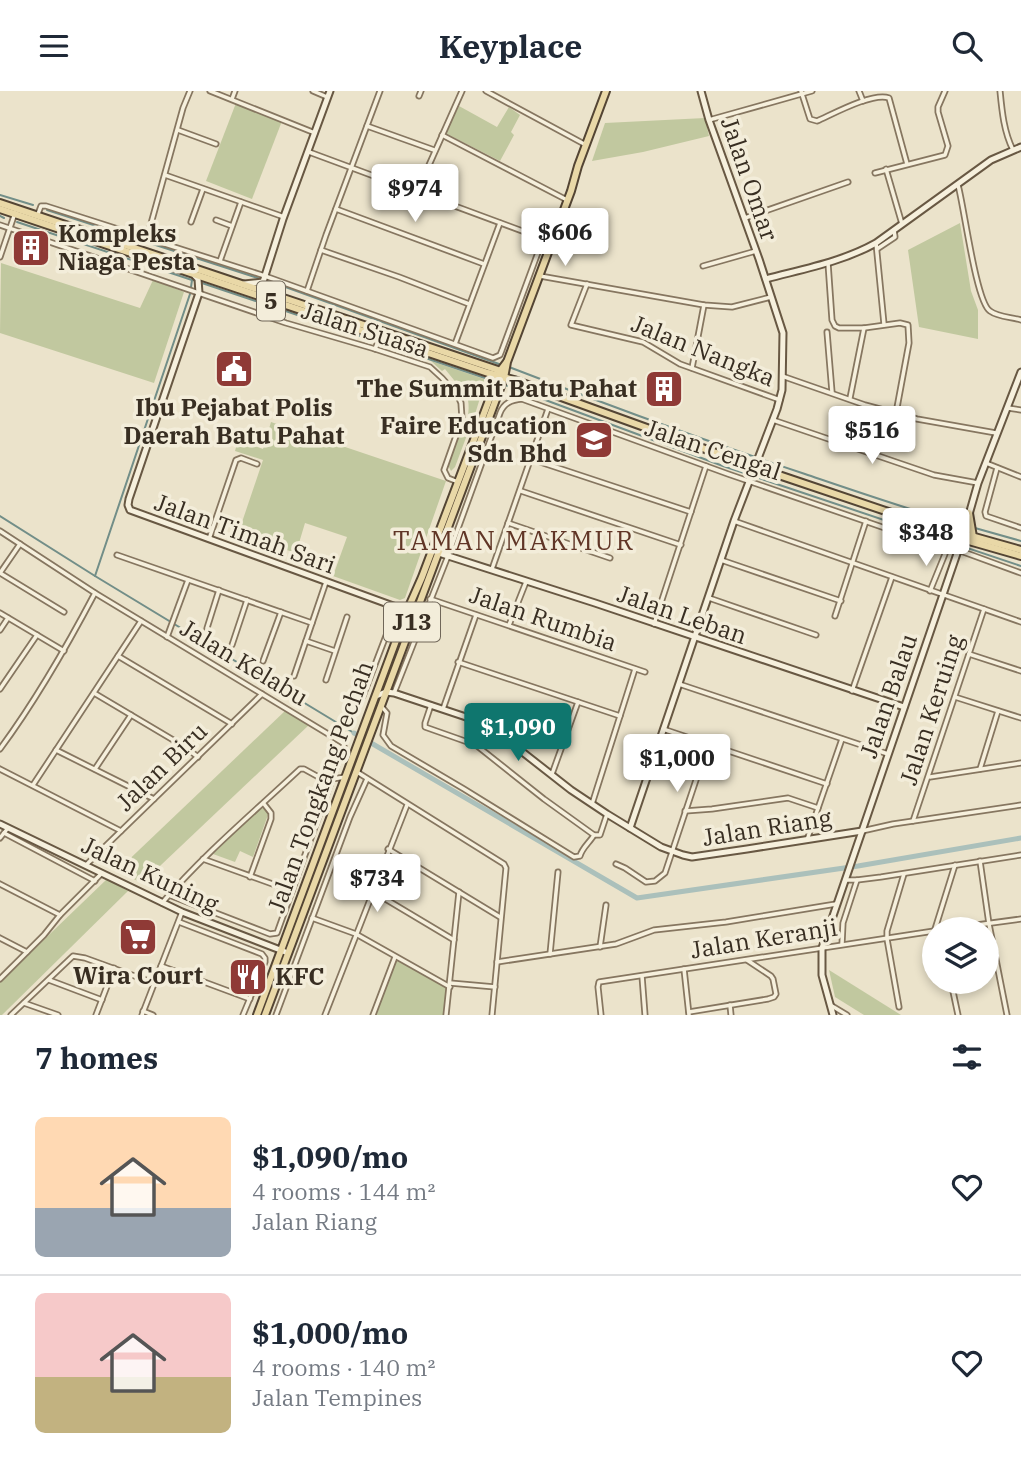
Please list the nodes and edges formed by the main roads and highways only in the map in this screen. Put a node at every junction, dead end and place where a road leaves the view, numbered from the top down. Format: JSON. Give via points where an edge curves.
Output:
{"nodes":[{"id":1,"x":606,"y":91,"type":"edge"},
{"id":2,"x":0,"y":203,"type":"edge"},
{"id":3,"x":0,"y":209,"type":"edge"},
{"id":4,"x":15,"y":211,"type":"junction"},
{"id":5,"x":488,"y":373,"type":"junction"},
{"id":6,"x":502,"y":374,"type":"junction"},
{"id":7,"x":482,"y":418,"type":"junction"},
{"id":8,"x":969,"y":513,"type":"road end"},
{"id":9,"x":963,"y":539,"type":"junction"},
{"id":10,"x":1021,"y":550,"type":"edge"},
{"id":11,"x":439,"y":553,"type":"junction"},
{"id":12,"x":1021,"y":556,"type":"edge"},
{"id":13,"x":421,"y":579,"type":"junction"},
{"id":14,"x":422,"y":595,"type":"junction"},
{"id":15,"x":407,"y":611,"type":"junction"},
{"id":16,"x":407,"y":634,"type":"junction"},
{"id":17,"x":285,"y":952,"type":"junction"},
{"id":18,"x":257,"y":1015,"type":"edge"},
{"id":19,"x":265,"y":1015,"type":"edge"}],
"edges":[{"from":1,"to":6,"type":"main road","name":"Jalan Tongkang Pechah","number":"J13"},
{"from":2,"to":4,"type":"main road","number":"5"},
{"from":3,"to":4,"type":"main road","number":"5"},
{"from":4,"to":5,"type":"main road","number":"5","via":[[377,343]]},
{"from":4,"to":6,"type":"main road","number":"5","via":[[272,293]]},
{"from":5,"to":6,"type":"main road","number":"5"},
{"from":5,"to":7,"type":"main road"},
{"from":6,"to":7,"type":"main road","name":"Jalan Tongkang Pechah","number":"J13"},
{"from":6,"to":9,"type":"main road","number":"5","via":[[752,474]]},
{"from":6,"to":11,"type":"main road","name":"Jalan Tongkang Pechah","number":"J13"},
{"from":7,"to":13,"type":"main road","name":"Jalan Tongkang Pechah","number":"J13"},
{"from":8,"to":9,"type":"main road"},
{"from":9,"to":10,"type":"main road","number":"5"},
{"from":9,"to":12,"type":"main road","number":"5"},
{"from":11,"to":13,"type":"main road"},
{"from":11,"to":14,"type":"main road","name":"Jalan Tongkang Pechah","number":"J13"},
{"from":13,"to":15,"type":"main road","name":"Jalan Tongkang Pechah","number":"J13"},
{"from":14,"to":15,"type":"main road"},
{"from":14,"to":16,"type":"main road","name":"Jalan Tongkang Pechah","number":"J13"},
{"from":15,"to":16,"type":"main road"},
{"from":15,"to":17,"type":"main road","name":"Jalan Tongkang Pechah","number":"J13"},
{"from":16,"to":17,"type":"main road","name":"Jalan Tongkang Pechah","number":"J13"},
{"from":17,"to":18,"type":"main road","name":"Jalan Tongkang Pechah","number":"J13"},
{"from":17,"to":19,"type":"main road","name":"Jalan Tongkang Pechah","number":"J13"}]}
